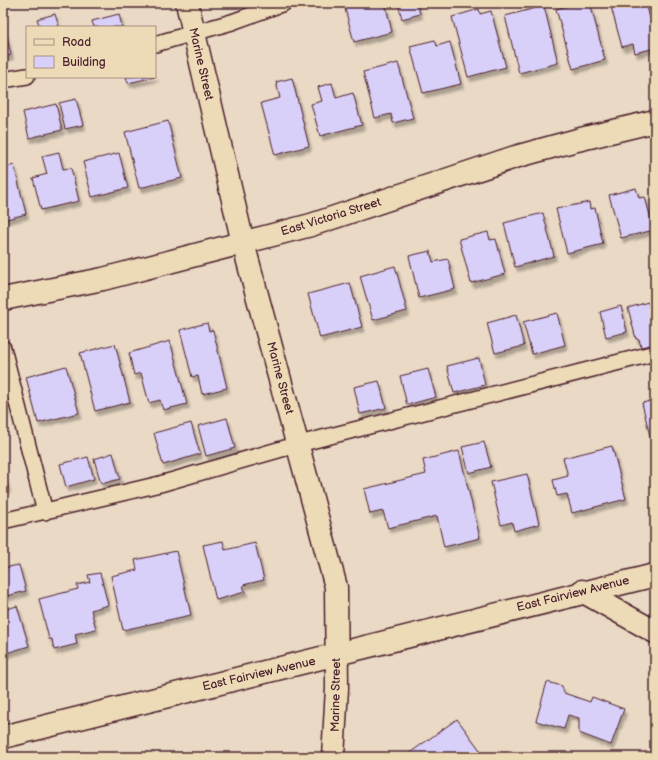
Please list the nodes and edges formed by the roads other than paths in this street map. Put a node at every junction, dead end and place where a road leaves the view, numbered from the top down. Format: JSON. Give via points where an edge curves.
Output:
{"nodes":[{"id":1,"x":187,"y":3,"type":"edge"},
{"id":2,"x":284,"y":3,"type":"edge"},
{"id":3,"x":194,"y":34,"type":"junction"},
{"id":4,"x":156,"y":44,"type":"edge"},
{"id":5,"x":26,"y":76,"type":"edge"},
{"id":6,"x":3,"y":80,"type":"edge"},
{"id":7,"x":655,"y":121,"type":"edge"},
{"id":8,"x":243,"y":243,"type":"junction"},
{"id":9,"x":3,"y":299,"type":"edge"},
{"id":10,"x":3,"y":348,"type":"edge"},
{"id":11,"x":655,"y":353,"type":"edge"},
{"id":12,"x":299,"y":444,"type":"junction"},
{"id":13,"x":45,"y":512,"type":"junction"},
{"id":14,"x":3,"y":521,"type":"edge"},
{"id":15,"x":655,"y":575,"type":"edge"},
{"id":16,"x":582,"y":592,"type":"junction"},
{"id":17,"x":655,"y":632,"type":"edge"},
{"id":18,"x":336,"y":655,"type":"junction"},
{"id":19,"x":3,"y":738,"type":"edge"},
{"id":20,"x":333,"y":757,"type":"edge"}],
"edges":[{"from":1,"to":3,"type":"street","name":"Marine Street"},
{"from":2,"to":3,"type":"lane"},
{"from":3,"to":4,"type":"lane"},
{"from":3,"to":8,"type":"street","name":"Marine Street"},
{"from":5,"to":6,"type":"lane"},
{"from":7,"to":8,"type":"street","name":"East Victoria Street","via":[[515,157],[311,225]]},
{"from":8,"to":9,"type":"street","name":"East Victoria Street","via":[[103,279]]},
{"from":8,"to":12,"type":"street","name":"Marine Street"},
{"from":10,"to":13,"type":"lane"},
{"from":11,"to":12,"type":"lane"},
{"from":12,"to":13,"type":"lane","via":[[160,484]]},
{"from":12,"to":18,"type":"street","name":"Marine Street","via":[[336,587]]},
{"from":13,"to":14,"type":"lane"},
{"from":15,"to":16,"type":"street","name":"East Fairview Avenue"},
{"from":16,"to":17,"type":"street"},
{"from":16,"to":18,"type":"street","name":"East Fairview Avenue"},
{"from":18,"to":19,"type":"street","name":"East Fairview Avenue"},
{"from":18,"to":20,"type":"street","name":"Marine Street"}]}
